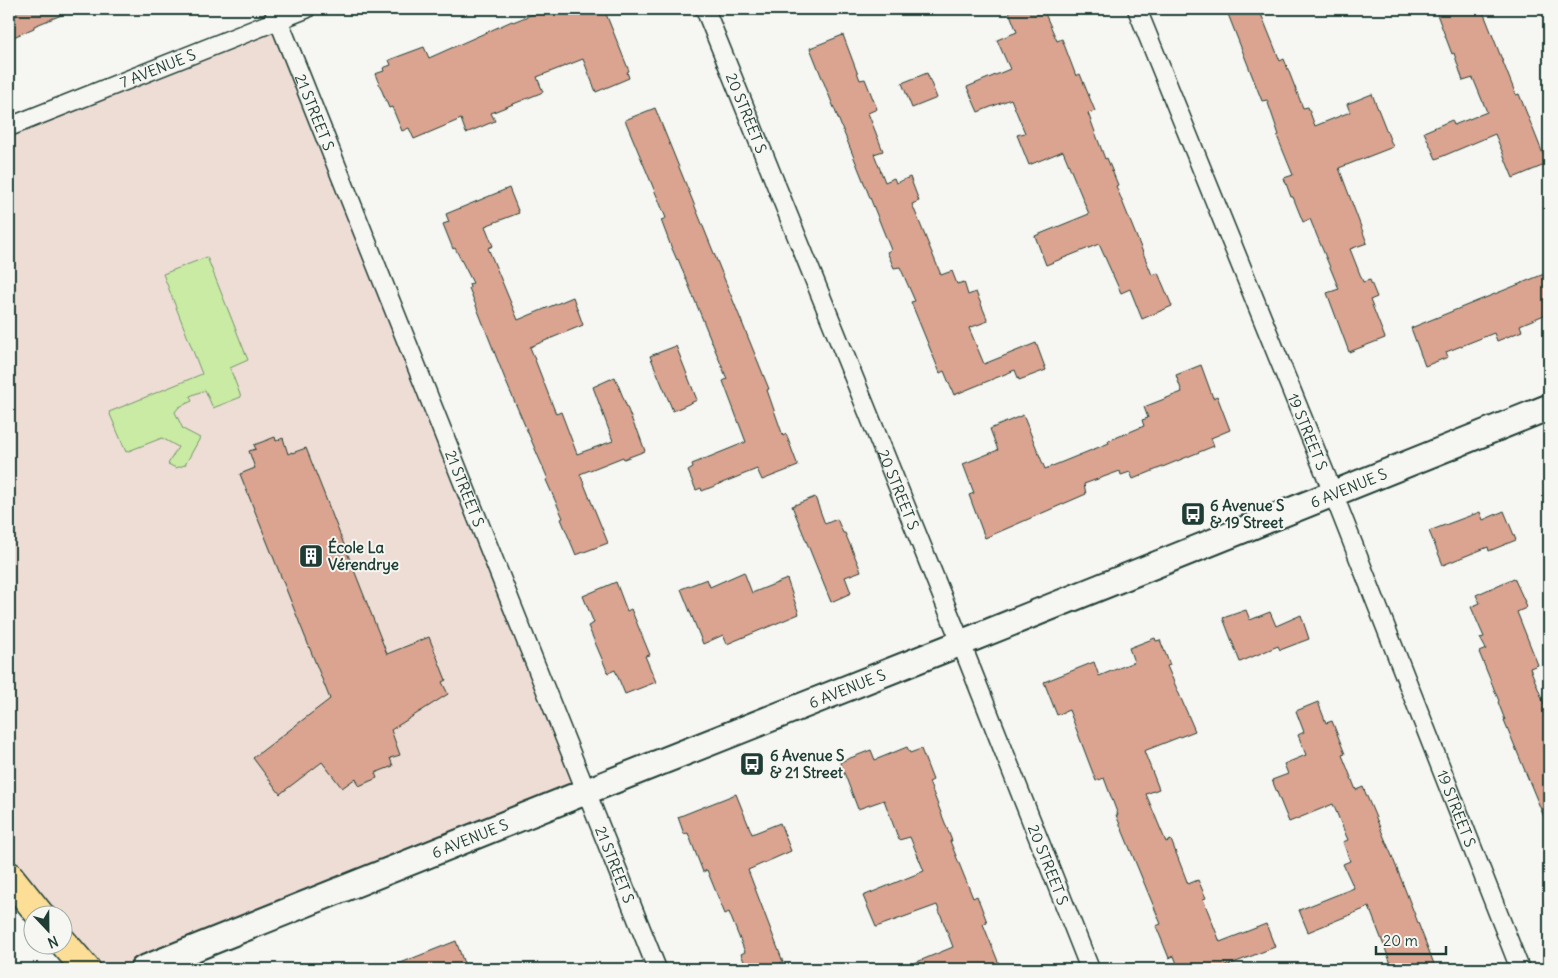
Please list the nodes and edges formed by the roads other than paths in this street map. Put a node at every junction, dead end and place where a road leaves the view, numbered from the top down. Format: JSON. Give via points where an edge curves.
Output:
{"nodes":[{"id":1,"x":306,"y":9,"type":"edge"},
{"id":2,"x":705,"y":9,"type":"edge"},
{"id":3,"x":1137,"y":9,"type":"edge"},
{"id":4,"x":276,"y":14,"type":"edge"},
{"id":5,"x":9,"y":127,"type":"edge"},
{"id":6,"x":1549,"y":406,"type":"edge"},
{"id":7,"x":1333,"y":493,"type":"junction"},
{"id":8,"x":961,"y":643,"type":"junction"},
{"id":9,"x":585,"y":792,"type":"junction"},
{"id":10,"x":9,"y":876,"type":"edge"},
{"id":11,"x":33,"y":906,"type":"edge"},
{"id":12,"x":72,"y":953,"type":"edge"},
{"id":13,"x":86,"y":969,"type":"edge"},
{"id":14,"x":143,"y":969,"type":"edge"},
{"id":15,"x":657,"y":969,"type":"edge"},
{"id":16,"x":1090,"y":969,"type":"edge"},
{"id":17,"x":1520,"y":969,"type":"edge"}],
"edges":[{"from":1,"to":4,"type":"street","name":"7 AVENUE S"},
{"from":2,"to":8,"type":"street","name":"20 STREET S"},
{"from":3,"to":7,"type":"street","name":"19 STREET S"},
{"from":4,"to":5,"type":"street","name":"7 AVENUE S"},
{"from":4,"to":9,"type":"street","name":"21 STREET S"},
{"from":6,"to":7,"type":"main road","name":"6 AVENUE S"},
{"from":7,"to":8,"type":"main road","name":"6 AVENUE S"},
{"from":7,"to":17,"type":"street","name":"19 STREET S"},
{"from":8,"to":9,"type":"main road","name":"6 AVENUE S"},
{"from":8,"to":16,"type":"street","name":"20 STREET S"},
{"from":9,"to":14,"type":"main road","name":"6 AVENUE S"},
{"from":9,"to":15,"type":"street","name":"21 STREET S"},
{"from":10,"to":11,"type":"main road"},
{"from":12,"to":13,"type":"main road"}]}
